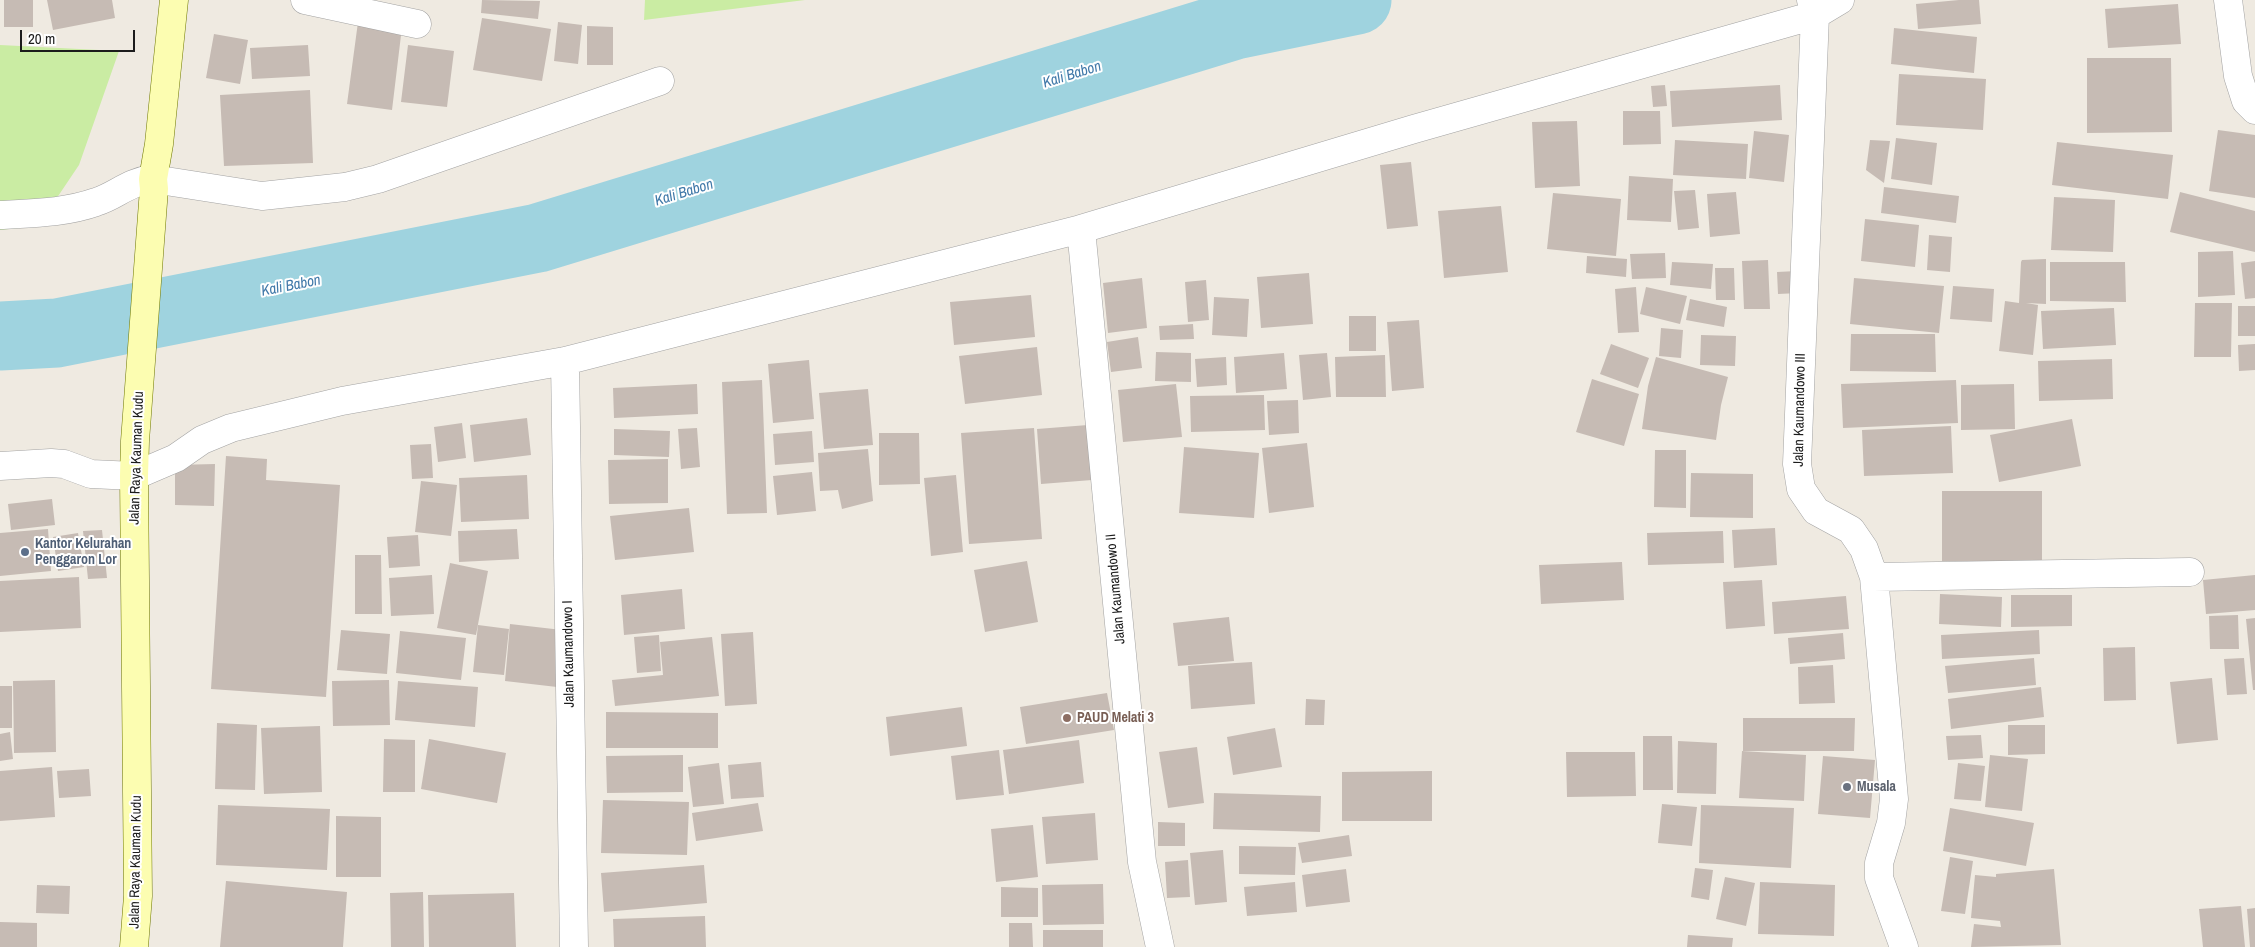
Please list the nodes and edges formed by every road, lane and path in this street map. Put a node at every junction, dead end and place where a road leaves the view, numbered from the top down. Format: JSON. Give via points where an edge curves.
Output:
{"nodes":[{"id":1,"x":174,"y":0,"type":"edge"},
{"id":2,"x":305,"y":0,"type":"edge"},
{"id":3,"x":1840,"y":0,"type":"edge"},
{"id":4,"x":2228,"y":0,"type":"edge"},
{"id":5,"x":1813,"y":7,"type":"edge"},
{"id":6,"x":417,"y":24,"type":"dead end"},
{"id":7,"x":660,"y":82,"type":"dead end"},
{"id":8,"x":2255,"y":110,"type":"edge"},
{"id":9,"x":153,"y":184,"type":"junction"},
{"id":10,"x":0,"y":215,"type":"edge"},
{"id":11,"x":1081,"y":230,"type":"junction"},
{"id":12,"x":565,"y":361,"type":"junction"},
{"id":13,"x":0,"y":466,"type":"edge"},
{"id":14,"x":134,"y":476,"type":"junction"},
{"id":15,"x":2190,"y":572,"type":"dead end"},
{"id":16,"x":1874,"y":577,"type":"junction"},
{"id":17,"x":134,"y":947,"type":"edge"},
{"id":18,"x":574,"y":947,"type":"edge"},
{"id":19,"x":1160,"y":947,"type":"edge"},
{"id":20,"x":1904,"y":947,"type":"edge"}],
"edges":[{"from":1,"to":9,"type":"street","name":"Jalan Raya Kauman Kudu"},
{"from":2,"to":6,"type":"street"},
{"from":3,"to":5,"type":"street"},
{"from":4,"to":8,"type":"street","via":[[2238,76],[2246,101]]},
{"from":5,"to":11,"type":"street"},
{"from":5,"to":16,"type":"street","name":"Jalan Kaumandowo III","via":[[1797,464],[1801,489],[1816,511],[1851,530],[1864,549]]},
{"from":7,"to":9,"type":"street","via":[[386,176],[345,187],[262,196]]},
{"from":9,"to":10,"type":"street","via":[[136,181],[98,202],[74,208]]},
{"from":9,"to":14,"type":"street","name":"Jalan Raya Kauman Kudu"},
{"from":11,"to":12,"type":"street"},
{"from":11,"to":19,"type":"street","name":"Jalan Kaumandowo II","via":[[1142,862]]},
{"from":12,"to":14,"type":"street","via":[[342,401],[231,428]]},
{"from":12,"to":18,"type":"street","name":"Jalan Kaumandowo I"},
{"from":13,"to":14,"type":"street","via":[[51,462],[91,474]]},
{"from":14,"to":17,"type":"street","name":"Jalan Raya Kauman Kudu","via":[[138,860]]},
{"from":15,"to":16,"type":"street"},
{"from":16,"to":20,"type":"street","name":"Jalan Kaumandowo III","via":[[1894,799],[1891,824],[1879,863],[1879,878]]}]}
